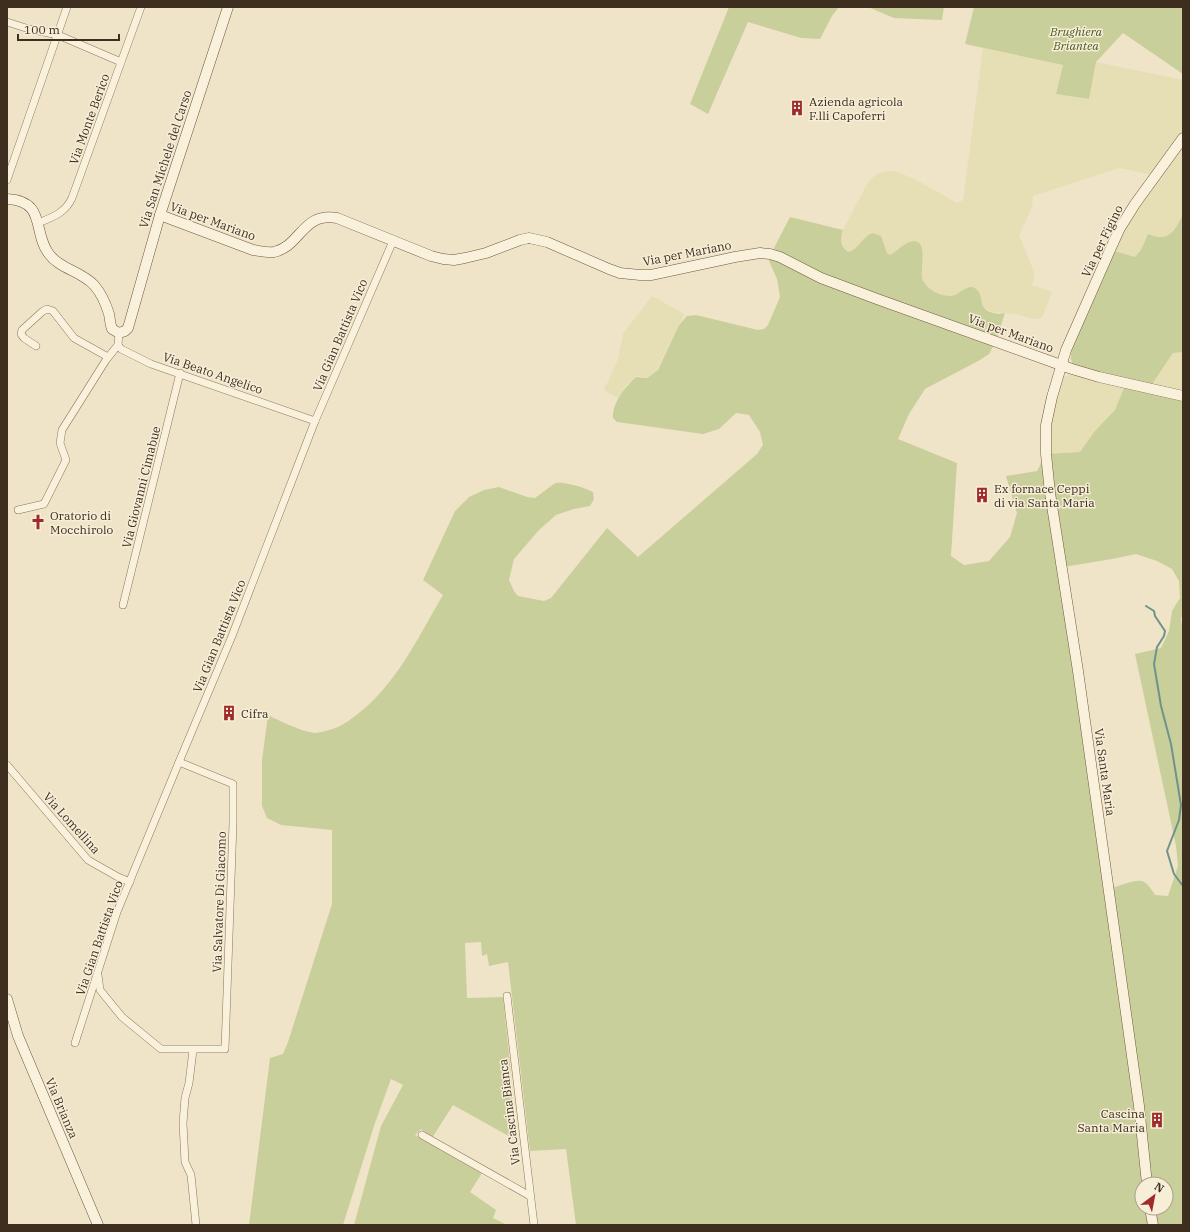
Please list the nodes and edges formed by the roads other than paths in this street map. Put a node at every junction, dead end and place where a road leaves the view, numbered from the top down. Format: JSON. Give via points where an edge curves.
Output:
{"nodes":[{"id":1,"x":68,"y":7,"type":"edge"},
{"id":2,"x":141,"y":7,"type":"edge"},
{"id":3,"x":228,"y":7,"type":"edge"},
{"id":4,"x":7,"y":22,"type":"edge"},
{"id":5,"x":58,"y":34,"type":"junction"},
{"id":6,"x":121,"y":62,"type":"junction"},
{"id":7,"x":1183,"y":138,"type":"edge"},
{"id":8,"x":7,"y":180,"type":"edge"},
{"id":9,"x":7,"y":199,"type":"edge"},
{"id":10,"x":160,"y":215,"type":"junction"},
{"id":11,"x":38,"y":223,"type":"junction"},
{"id":12,"x":393,"y":241,"type":"junction"},
{"id":13,"x":119,"y":333,"type":"junction"},
{"id":14,"x":118,"y":345,"type":"junction"},
{"id":15,"x":36,"y":346,"type":"dead end"},
{"id":16,"x":108,"y":357,"type":"junction"},
{"id":17,"x":1061,"y":364,"type":"junction"},
{"id":18,"x":180,"y":374,"type":"junction"},
{"id":19,"x":1183,"y":396,"type":"edge"},
{"id":20,"x":315,"y":421,"type":"junction"},
{"id":21,"x":18,"y":510,"type":"dead end"},
{"id":22,"x":123,"y":605,"type":"dead end"},
{"id":23,"x":178,"y":762,"type":"junction"},
{"id":24,"x":7,"y":765,"type":"edge"},
{"id":25,"x":130,"y":882,"type":"junction"},
{"id":26,"x":98,"y":973,"type":"junction"},
{"id":27,"x":507,"y":996,"type":"dead end"},
{"id":28,"x":7,"y":999,"type":"edge"},
{"id":29,"x":75,"y":1043,"type":"dead end"},
{"id":30,"x":193,"y":1050,"type":"junction"},
{"id":31,"x":422,"y":1135,"type":"dead end"},
{"id":32,"x":1146,"y":1176,"type":"edge"},
{"id":33,"x":530,"y":1196,"type":"junction"},
{"id":34,"x":98,"y":1225,"type":"edge"},
{"id":35,"x":196,"y":1225,"type":"edge"},
{"id":36,"x":534,"y":1225,"type":"edge"}],
"edges":[{"from":1,"to":5,"type":"street"},
{"from":2,"to":6,"type":"street","name":"Via Monte Berico"},
{"from":3,"to":10,"type":"street","name":"Via San Michele del Carso"},
{"from":4,"to":5,"type":"street"},
{"from":5,"to":6,"type":"street"},
{"from":5,"to":8,"type":"street"},
{"from":6,"to":11,"type":"street","name":"Via Monte Berico","via":[[70,202],[58,215]]},
{"from":7,"to":17,"type":"street","name":"Via per Figino","via":[[1120,228]]},
{"from":9,"to":11,"type":"street","via":[[19,200],[29,206]]},
{"from":10,"to":12,"type":"street","name":"Via per Mariano","via":[[264,252],[275,252],[283,248],[314,220],[328,216]]},
{"from":10,"to":13,"type":"street","name":"Via San Michele del Carso","via":[[127,330]]},
{"from":11,"to":13,"type":"street","via":[[48,253],[56,262],[85,277],[94,285],[105,302],[112,329]]},
{"from":12,"to":17,"type":"street","name":"Via per Mariano","via":[[431,256],[454,260],[486,253],[520,240],[534,239],[553,244],[620,273],[640,275],[651,275],[741,256],[770,254],[821,278]]},
{"from":12,"to":20,"type":"street","name":"Via Gian Battista Vico"},
{"from":13,"to":14,"type":"street"},
{"from":14,"to":16,"type":"street"},
{"from":14,"to":18,"type":"street","name":"Via Beato Angelico","via":[[123,351]]},
{"from":15,"to":16,"type":"street","via":[[24,338],[22,330],[47,309],[53,311],[74,338]]},
{"from":16,"to":21,"type":"street","via":[[62,430],[60,443],[66,460],[44,504]]},
{"from":17,"to":19,"type":"street","name":"Via per Mariano","via":[[1099,377]]},
{"from":17,"to":32,"type":"street","name":"Via Santa Maria","via":[[1048,410],[1046,460],[1139,1106]]},
{"from":18,"to":20,"type":"street","name":"Via Beato Angelico"},
{"from":18,"to":22,"type":"street","name":"Via Giovanni Cimabue"},
{"from":20,"to":23,"type":"street","name":"Via Gian Battista Vico","via":[[232,636]]},
{"from":23,"to":25,"type":"street","name":"Via Gian Battista Vico"},
{"from":23,"to":30,"type":"street","name":"Via Salvatore Di Giacomo","via":[[233,784],[225,1049]]},
{"from":24,"to":25,"type":"street","name":"Via Lomellina","via":[[88,860]]},
{"from":25,"to":26,"type":"street","name":"Via Gian Battista Vico","via":[[117,912]]},
{"from":26,"to":29,"type":"street","name":"Via Gian Battista Vico"},
{"from":26,"to":30,"type":"street","name":"Via Salvatore Di Giacomo","via":[[100,990],[122,1017],[161,1048]]},
{"from":27,"to":33,"type":"street","name":"Via Cascina Bianca"},
{"from":28,"to":34,"type":"street","name":"Via Brianza","via":[[18,1036]]},
{"from":30,"to":35,"type":"street","via":[[182,1124],[185,1162],[191,1175]]},
{"from":31,"to":33,"type":"street"},
{"from":33,"to":36,"type":"street","name":"Via Cascina Bianca"}]}
